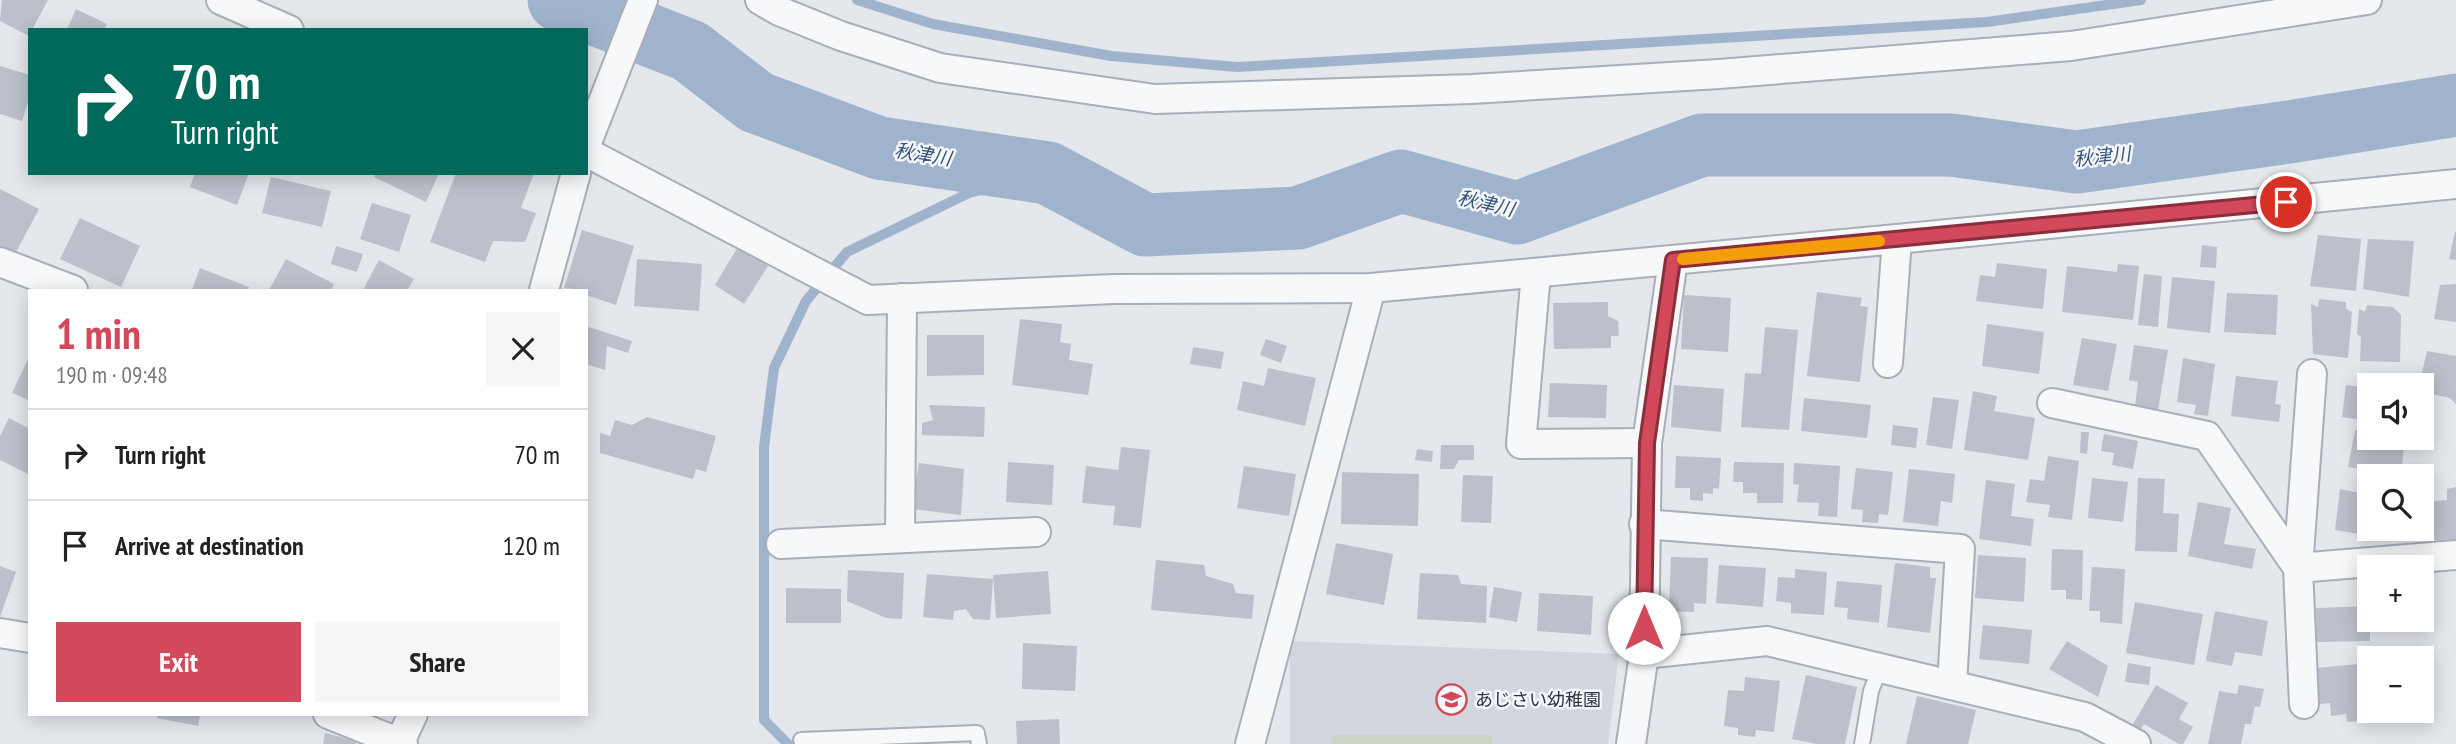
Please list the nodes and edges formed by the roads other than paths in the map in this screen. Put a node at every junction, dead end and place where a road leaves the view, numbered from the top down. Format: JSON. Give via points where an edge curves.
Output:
{"nodes":[{"id":1,"x":221,"y":0,"type":"edge"},
{"id":2,"x":643,"y":0,"type":"edge"},
{"id":3,"x":760,"y":0,"type":"edge"},
{"id":4,"x":2367,"y":0,"type":"edge"},
{"id":5,"x":284,"y":28,"type":"edge"},
{"id":6,"x":588,"y":140,"type":"edge"},
{"id":7,"x":588,"y":153,"type":"edge"},
{"id":8,"x":575,"y":175,"type":"edge"},
{"id":9,"x":2456,"y":184,"type":"edge"},
{"id":10,"x":1897,"y":239,"type":"junction"},
{"id":11,"x":1673,"y":260,"type":"junction"},
{"id":12,"x":0,"y":262,"type":"edge"},
{"id":13,"x":1536,"y":273,"type":"junction"},
{"id":14,"x":1371,"y":288,"type":"junction"},
{"id":15,"x":70,"y":289,"type":"edge"},
{"id":16,"x":544,"y":289,"type":"edge"},
{"id":17,"x":902,"y":298,"type":"junction"},
{"id":18,"x":1888,"y":363,"type":"dead end"},
{"id":19,"x":2312,"y":374,"type":"dead end"},
{"id":20,"x":2052,"y":403,"type":"dead end"},
{"id":21,"x":1647,"y":443,"type":"junction"},
{"id":22,"x":1644,"y":524,"type":"junction"},
{"id":23,"x":1036,"y":532,"type":"dead end"},
{"id":24,"x":900,"y":538,"type":"junction"},
{"id":25,"x":781,"y":544,"type":"dead end"},
{"id":26,"x":2456,"y":555,"type":"edge"},
{"id":27,"x":2298,"y":568,"type":"junction"},
{"id":28,"x":0,"y":633,"type":"edge"},
{"id":29,"x":28,"y":638,"type":"edge"},
{"id":30,"x":1644,"y":654,"type":"junction"},
{"id":31,"x":1880,"y":668,"type":"junction"},
{"id":32,"x":1952,"y":685,"type":"junction"},
{"id":33,"x":2304,"y":704,"type":"dead end"},
{"id":34,"x":333,"y":716,"type":"edge"},
{"id":35,"x":412,"y":716,"type":"edge"},
{"id":36,"x":801,"y":740,"type":"dead end"},
{"id":37,"x":401,"y":744,"type":"edge"},
{"id":38,"x":979,"y":744,"type":"edge"},
{"id":39,"x":1250,"y":744,"type":"edge"},
{"id":40,"x":1631,"y":744,"type":"edge"},
{"id":41,"x":1862,"y":744,"type":"edge"},
{"id":42,"x":2136,"y":744,"type":"edge"}],
"edges":[{"from":1,"to":5,"type":"street"},
{"from":2,"to":6,"type":"street"},
{"from":3,"to":4,"type":"street","via":[[841,36],[940,68],[1155,99],[1472,89],[2071,46]]},
{"from":7,"to":17,"type":"street","via":[[868,300]]},
{"from":8,"to":16,"type":"street"},
{"from":9,"to":10,"type":"street"},
{"from":10,"to":11,"type":"street"},
{"from":10,"to":18,"type":"street"},
{"from":11,"to":13,"type":"street"},
{"from":11,"to":21,"type":"street"},
{"from":12,"to":15,"type":"street"},
{"from":13,"to":14,"type":"street"},
{"from":13,"to":21,"type":"street","via":[[1521,444]]},
{"from":14,"to":17,"type":"street","via":[[1114,289]]},
{"from":14,"to":39,"type":"street"},
{"from":17,"to":24,"type":"street"},
{"from":19,"to":27,"type":"street"},
{"from":20,"to":27,"type":"street","via":[[2207,436]]},
{"from":21,"to":22,"type":"street"},
{"from":22,"to":30,"type":"street"},
{"from":22,"to":32,"type":"street","via":[[1960,549]]},
{"from":23,"to":24,"type":"street"},
{"from":24,"to":25,"type":"street"},
{"from":26,"to":27,"type":"street"},
{"from":27,"to":33,"type":"street"},
{"from":28,"to":29,"type":"street"},
{"from":30,"to":31,"type":"street","via":[[1767,641]]},
{"from":30,"to":40,"type":"street"},
{"from":31,"to":32,"type":"street"},
{"from":31,"to":41,"type":"lane"},
{"from":32,"to":42,"type":"street","via":[[2085,717]]},
{"from":34,"to":37,"type":"street"},
{"from":35,"to":37,"type":"street"},
{"from":36,"to":38,"type":"lane","via":[[977,733]]}]}
